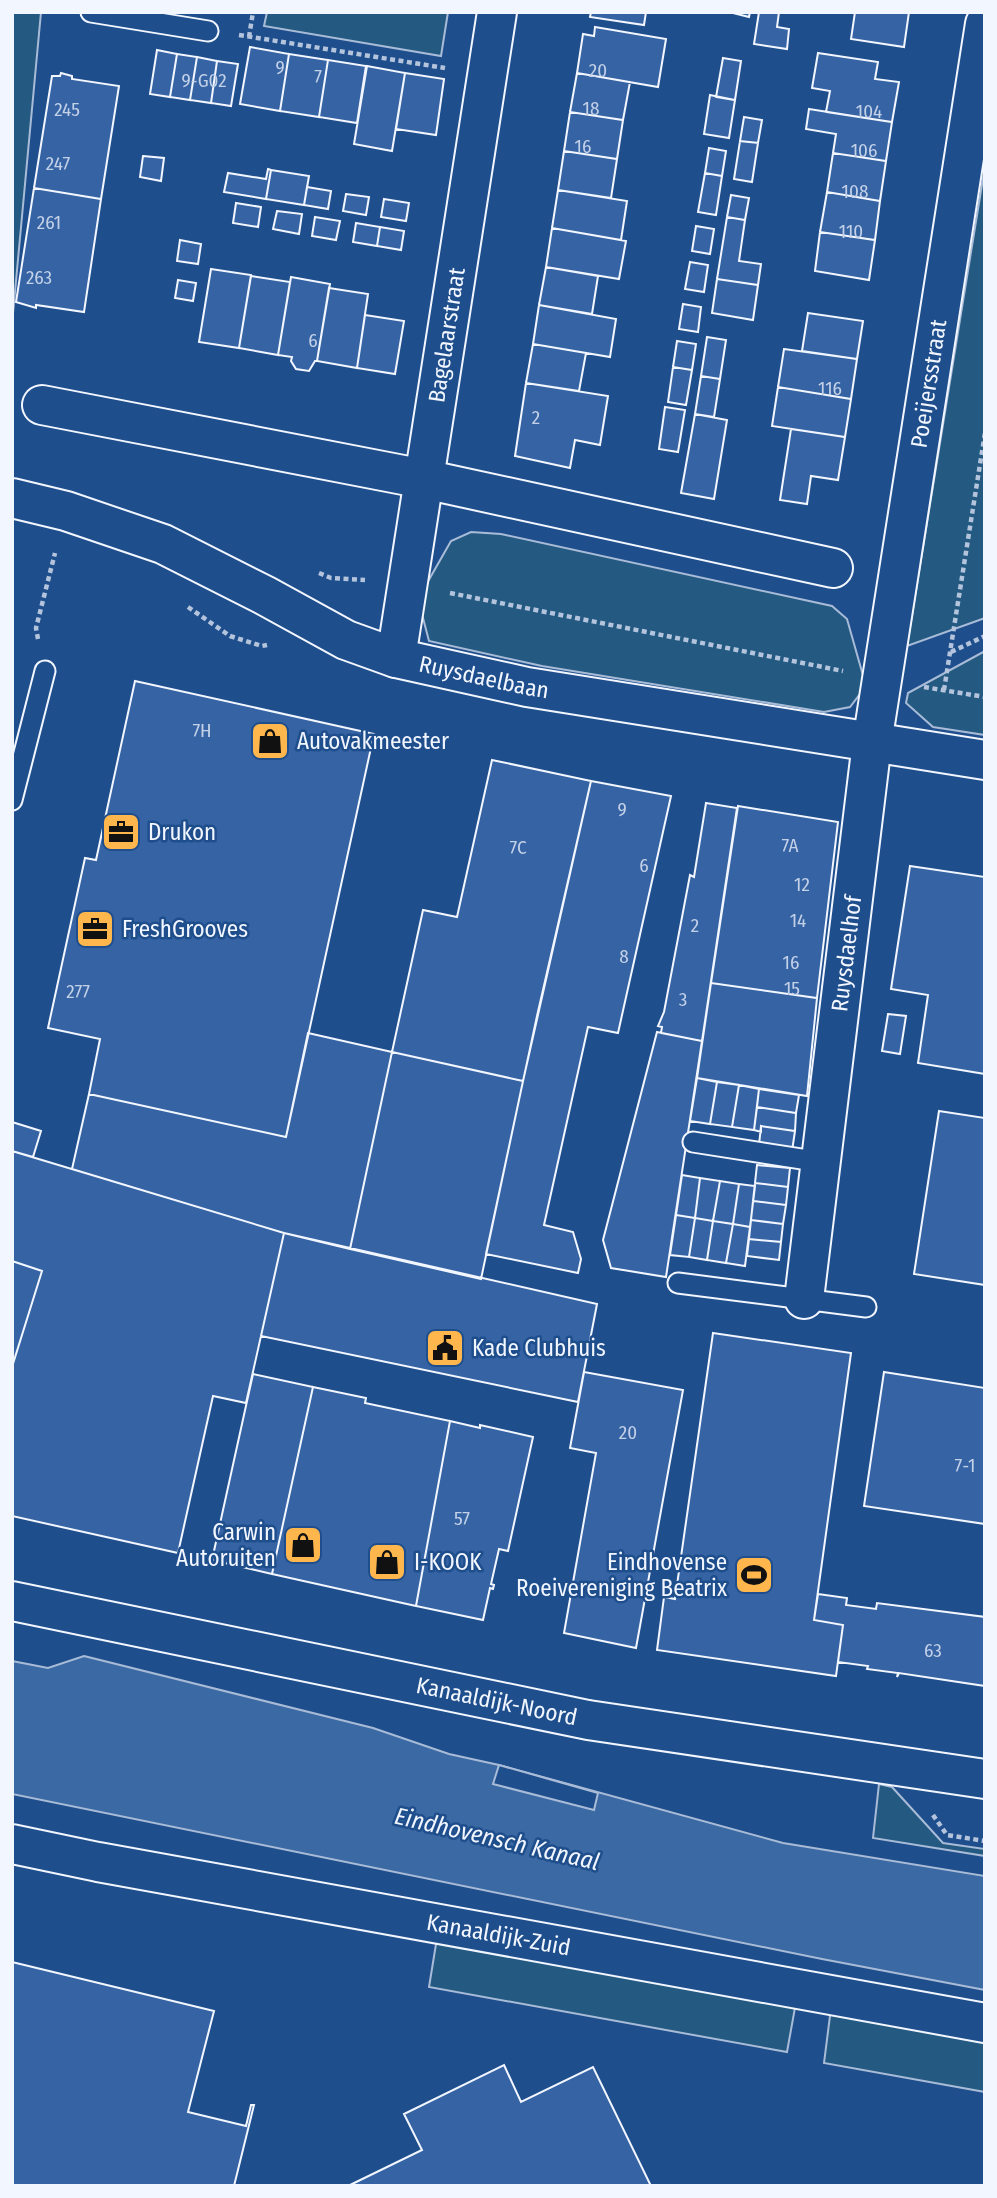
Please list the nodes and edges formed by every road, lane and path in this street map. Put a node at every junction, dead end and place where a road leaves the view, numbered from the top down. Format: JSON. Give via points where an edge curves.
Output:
{"nodes":[{"id":1,"x":91,"y":12,"type":"edge"},
{"id":2,"x":253,"y":12,"type":"edge"},
{"id":3,"x":496,"y":12,"type":"edge"},
{"id":4,"x":985,"y":24,"type":"edge"},
{"id":5,"x":208,"y":31,"type":"joint"},
{"id":6,"x":249,"y":37,"type":"junction"},
{"id":7,"x":487,"y":75,"type":"junction"},
{"id":8,"x":42,"y":405,"type":"dead end"},
{"id":9,"x":985,"y":433,"type":"edge"},
{"id":10,"x":424,"y":479,"type":"junction"},
{"id":11,"x":12,"y":498,"type":"edge"},
{"id":12,"x":56,"y":552,"type":"dead end"},
{"id":13,"x":833,"y":568,"type":"dead end"},
{"id":14,"x":331,"y":578,"type":"dead end"},
{"id":15,"x":408,"y":585,"type":"junction"},
{"id":16,"x":985,"y":636,"type":"edge"},
{"id":17,"x":951,"y":652,"type":"junction"},
{"id":18,"x":396,"y":658,"type":"junction"},
{"id":19,"x":45,"y":671,"type":"joint"},
{"id":20,"x":881,"y":679,"type":"junction"},
{"id":21,"x":944,"y":690,"type":"junction"},
{"id":22,"x":985,"y":697,"type":"edge"},
{"id":23,"x":872,"y":743,"type":"junction"},
{"id":24,"x":985,"y":760,"type":"edge"},
{"id":25,"x":12,"y":800,"type":"edge"},
{"id":26,"x":693,"y":1142,"type":"dead end"},
{"id":27,"x":821,"y":1163,"type":"junction"},
{"id":28,"x":678,"y":1283,"type":"dead end"},
{"id":29,"x":804,"y":1299,"type":"junction"},
{"id":30,"x":866,"y":1307,"type":"dead end"},
{"id":31,"x":12,"y":1601,"type":"edge"},
{"id":32,"x":985,"y":1779,"type":"edge"},
{"id":33,"x":12,"y":1844,"type":"edge"},
{"id":34,"x":985,"y":2023,"type":"edge"}],
"edges":[{"from":1,"to":5,"type":"lane"},
{"from":2,"to":6,"type":"path"},
{"from":3,"to":7,"type":"street","name":"Bagelaarstraat"},
{"from":4,"to":20,"type":"street","name":"Poeijersstraat"},
{"from":5,"to":6,"type":"path"},
{"from":6,"to":7,"type":"path"},
{"from":7,"to":10,"type":"street","name":"Bagelaarstraat"},
{"from":8,"to":10,"type":"street"},
{"from":9,"to":17,"type":"path"},
{"from":10,"to":13,"type":"street"},
{"from":10,"to":15,"type":"street","name":"Bagelaarstraat"},
{"from":11,"to":18,"type":"street","name":"Ruysdaelbaan","via":[[163,544],[346,640]]},
{"from":12,"to":19,"type":"path","via":[[36,628]]},
{"from":14,"to":15,"type":"path"},
{"from":15,"to":18,"type":"street","name":"Bagelaarstraat"},
{"from":15,"to":20,"type":"path"},
{"from":16,"to":17,"type":"path"},
{"from":17,"to":21,"type":"path"},
{"from":18,"to":23,"type":"street","name":"Ruysdaelbaan","via":[[527,687]]},
{"from":19,"to":25,"type":"lane"},
{"from":20,"to":21,"type":"path"},
{"from":20,"to":23,"type":"street","name":"Poeijersstraat"},
{"from":21,"to":22,"type":"path"},
{"from":23,"to":24,"type":"street","name":"Ruysdaelbaan"},
{"from":23,"to":27,"type":"street","name":"Ruysdaelhof"},
{"from":26,"to":27,"type":"lane"},
{"from":27,"to":29,"type":"street","name":"Ruysdaelhof"},
{"from":28,"to":29,"type":"lane"},
{"from":29,"to":30,"type":"lane"},
{"from":31,"to":32,"type":"street","name":"Kanaaldijk-Noord","via":[[589,1720]]},
{"from":33,"to":34,"type":"street","name":"Kanaaldijk-Zuid"}]}
